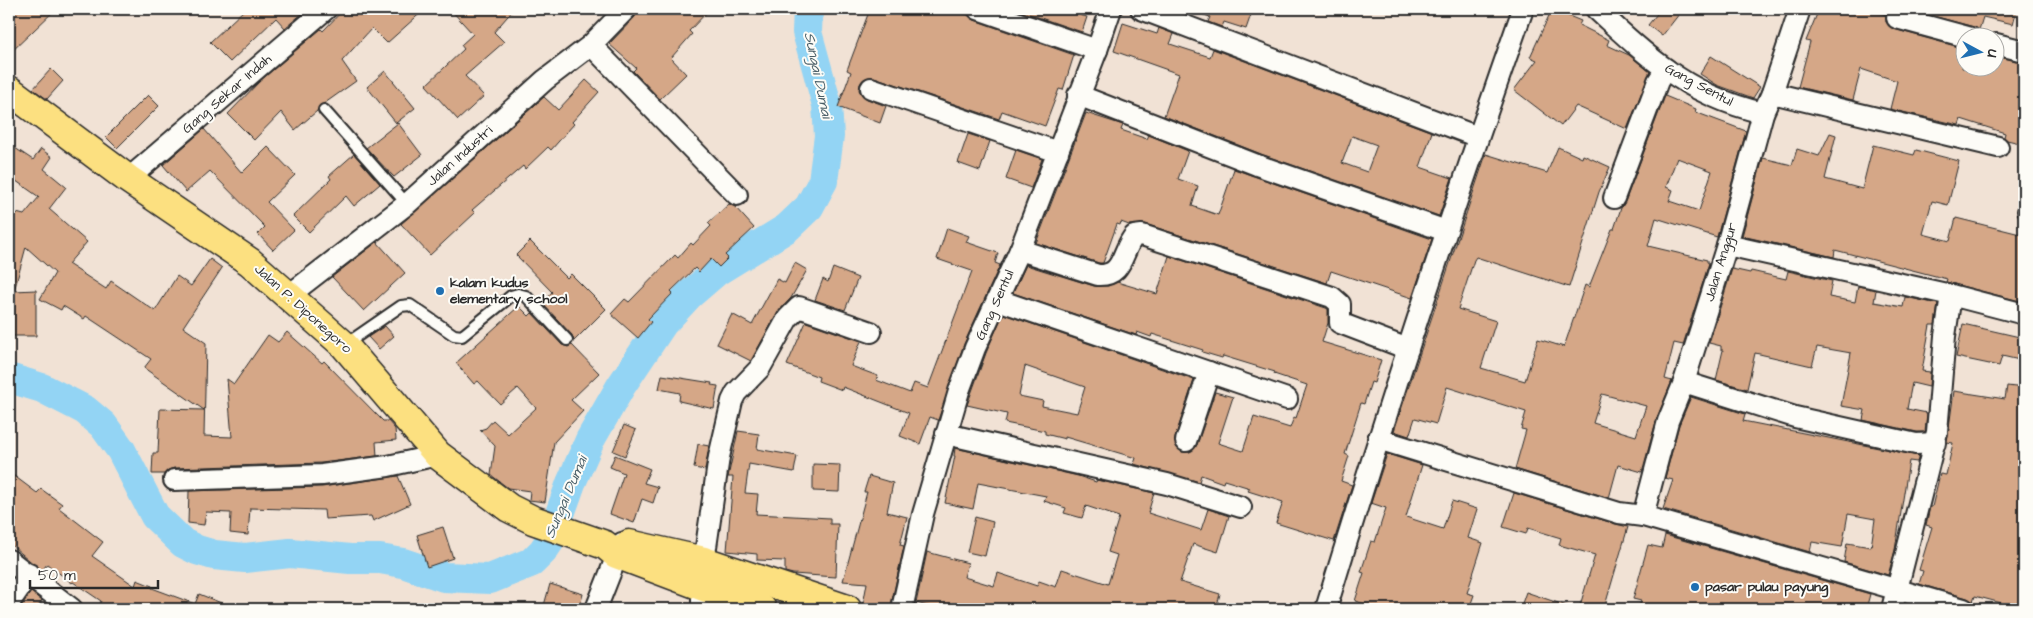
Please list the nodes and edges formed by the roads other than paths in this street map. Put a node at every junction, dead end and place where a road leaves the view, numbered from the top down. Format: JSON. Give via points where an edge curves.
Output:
{"nodes":[{"id":1,"x":326,"y":9,"type":"edge"},
{"id":2,"x":978,"y":9,"type":"edge"},
{"id":3,"x":1111,"y":9,"type":"edge"},
{"id":4,"x":1141,"y":9,"type":"edge"},
{"id":5,"x":1523,"y":9,"type":"edge"},
{"id":6,"x":1596,"y":9,"type":"edge"},
{"id":7,"x":1800,"y":9,"type":"edge"},
{"id":8,"x":619,"y":11,"type":"edge"},
{"id":9,"x":1896,"y":18,"type":"dead end"},
{"id":10,"x":1956,"y":34,"type":"edge"},
{"id":11,"x":591,"y":45,"type":"junction"},
{"id":12,"x":2006,"y":46,"type":"edge"},
{"id":13,"x":1097,"y":50,"type":"junction"},
{"id":14,"x":2024,"y":51,"type":"edge"},
{"id":15,"x":1666,"y":69,"type":"junction"},
{"id":16,"x":871,"y":88,"type":"dead end"},
{"id":17,"x":9,"y":90,"type":"edge"},
{"id":18,"x":1772,"y":93,"type":"junction"},
{"id":19,"x":1078,"y":95,"type":"junction"},
{"id":20,"x":324,"y":110,"type":"dead end"},
{"id":21,"x":1763,"y":113,"type":"junction"},
{"id":22,"x":1478,"y":137,"type":"junction"},
{"id":23,"x":1998,"y":147,"type":"dead end"},
{"id":24,"x":1058,"y":152,"type":"junction"},
{"id":25,"x":128,"y":179,"type":"junction"},
{"id":26,"x":738,"y":195,"type":"dead end"},
{"id":27,"x":1614,"y":198,"type":"dead end"},
{"id":28,"x":407,"y":204,"type":"junction"},
{"id":29,"x":1446,"y":231,"type":"junction"},
{"id":30,"x":1727,"y":244,"type":"junction"},
{"id":31,"x":1020,"y":250,"type":"junction"},
{"id":32,"x":1951,"y":295,"type":"junction"},
{"id":33,"x":288,"y":296,"type":"junction"},
{"id":34,"x":998,"y":300,"type":"junction"},
{"id":35,"x":2024,"y":314,"type":"edge"},
{"id":36,"x":870,"y":332,"type":"dead end"},
{"id":37,"x":567,"y":340,"type":"dead end"},
{"id":38,"x":344,"y":345,"type":"junction"},
{"id":39,"x":1408,"y":349,"type":"junction"},
{"id":40,"x":1209,"y":372,"type":"junction"},
{"id":41,"x":1684,"y":382,"type":"junction"},
{"id":42,"x":1287,"y":399,"type":"dead end"},
{"id":43,"x":946,"y":434,"type":"junction"},
{"id":44,"x":1378,"y":439,"type":"junction"},
{"id":45,"x":1186,"y":440,"type":"dead end"},
{"id":46,"x":1935,"y":443,"type":"junction"},
{"id":47,"x":438,"y":455,"type":"junction"},
{"id":48,"x":174,"y":480,"type":"dead end"},
{"id":49,"x":1241,"y":507,"type":"dead end"},
{"id":50,"x":1643,"y":516,"type":"junction"},
{"id":51,"x":606,"y":545,"type":"junction"},
{"id":52,"x":9,"y":560,"type":"edge"},
{"id":53,"x":29,"y":574,"type":"junction"},
{"id":54,"x":703,"y":586,"type":"edge"},
{"id":55,"x":1898,"y":589,"type":"junction"},
{"id":56,"x":9,"y":603,"type":"edge"},
{"id":57,"x":72,"y":609,"type":"edge"},
{"id":58,"x":596,"y":609,"type":"edge"},
{"id":59,"x":762,"y":609,"type":"edge"},
{"id":60,"x":847,"y":609,"type":"edge"},
{"id":61,"x":902,"y":609,"type":"edge"},
{"id":62,"x":1326,"y":609,"type":"edge"},
{"id":63,"x":1892,"y":609,"type":"edge"},
{"id":64,"x":1964,"y":609,"type":"edge"}],
"edges":[{"from":1,"to":25,"type":"street","name":"Gang Sekar Indah"},
{"from":2,"to":13,"type":"street"},
{"from":3,"to":13,"type":"street","name":"Gang Sentul"},
{"from":4,"to":22,"type":"street"},
{"from":5,"to":22,"type":"street"},
{"from":6,"to":15,"type":"street","name":"Gang Sentul"},
{"from":7,"to":18,"type":"street","name":"Jalan Anggur"},
{"from":8,"to":11,"type":"street","name":"Jalan Industri"},
{"from":9,"to":10,"type":"street"},
{"from":11,"to":26,"type":"street"},
{"from":11,"to":28,"type":"street","name":"Jalan Industri","via":[[545,80]]},
{"from":12,"to":14,"type":"street"},
{"from":13,"to":19,"type":"street","name":"Gang Sentul"},
{"from":15,"to":21,"type":"street","name":"Gang Sentul","via":[[1708,93]]},
{"from":15,"to":27,"type":"street","via":[[1658,81]]},
{"from":16,"to":24,"type":"street"},
{"from":17,"to":25,"type":"main road","name":"Jalan P. Diponegoro"},
{"from":18,"to":21,"type":"street","name":"Jalan Anggur"},
{"from":18,"to":23,"type":"street"},
{"from":19,"to":24,"type":"street","name":"Gang Sentul"},
{"from":19,"to":29,"type":"street","via":[[1257,165]]},
{"from":20,"to":28,"type":"lane"},
{"from":21,"to":30,"type":"street","name":"Jalan Anggur"},
{"from":22,"to":29,"type":"street"},
{"from":24,"to":31,"type":"street","name":"Gang Sentul"},
{"from":25,"to":33,"type":"main road","name":"Jalan P. Diponegoro","via":[[250,262]]},
{"from":28,"to":33,"type":"street","name":"Jalan Industri"},
{"from":29,"to":39,"type":"street"},
{"from":30,"to":32,"type":"street"},
{"from":30,"to":41,"type":"street","name":"Jalan Anggur"},
{"from":31,"to":34,"type":"street","name":"Gang Sentul"},
{"from":31,"to":39,"type":"street","via":[[1105,275],[1118,268],[1134,236],[1142,236],[1332,297],[1340,304],[1340,323]]},
{"from":32,"to":35,"type":"street"},
{"from":32,"to":46,"type":"street"},
{"from":33,"to":38,"type":"main road","name":"Jalan P. Diponegoro"},
{"from":34,"to":40,"type":"street"},
{"from":34,"to":43,"type":"street","name":"Gang Sentul","via":[[962,383]]},
{"from":36,"to":54,"type":"street","via":[[799,308],[788,318],[760,368],[736,393],[719,457]]},
{"from":37,"to":38,"type":"lane","via":[[526,296],[518,294],[511,296],[462,336],[454,335],[406,305]]},
{"from":38,"to":47,"type":"main road","name":"Jalan P. Diponegoro"},
{"from":39,"to":44,"type":"street"},
{"from":40,"to":42,"type":"street"},
{"from":40,"to":45,"type":"street"},
{"from":41,"to":46,"type":"street","via":[[1795,417],[1916,444]]},
{"from":41,"to":50,"type":"street","name":"Jalan Anggur","via":[[1668,421]]},
{"from":43,"to":49,"type":"street","via":[[1167,484]]},
{"from":43,"to":61,"type":"street","name":"Gang Sentul","via":[[923,514]]},
{"from":44,"to":50,"type":"street","via":[[1619,513]]},
{"from":44,"to":62,"type":"street"},
{"from":46,"to":55,"type":"street"},
{"from":47,"to":48,"type":"street","via":[[322,476]]},
{"from":47,"to":51,"type":"main road","name":"Jalan P. Diponegoro","via":[[509,508],[533,520]]},
{"from":50,"to":55,"type":"street"},
{"from":51,"to":54,"type":"main road","name":"Jalan P. Diponegoro"},
{"from":51,"to":58,"type":"street"},
{"from":52,"to":53,"type":"street"},
{"from":53,"to":56,"type":"street"},
{"from":53,"to":57,"type":"street"},
{"from":54,"to":59,"type":"main road"},
{"from":54,"to":60,"type":"main road"},
{"from":55,"to":63,"type":"street"},
{"from":55,"to":64,"type":"street"}]}
